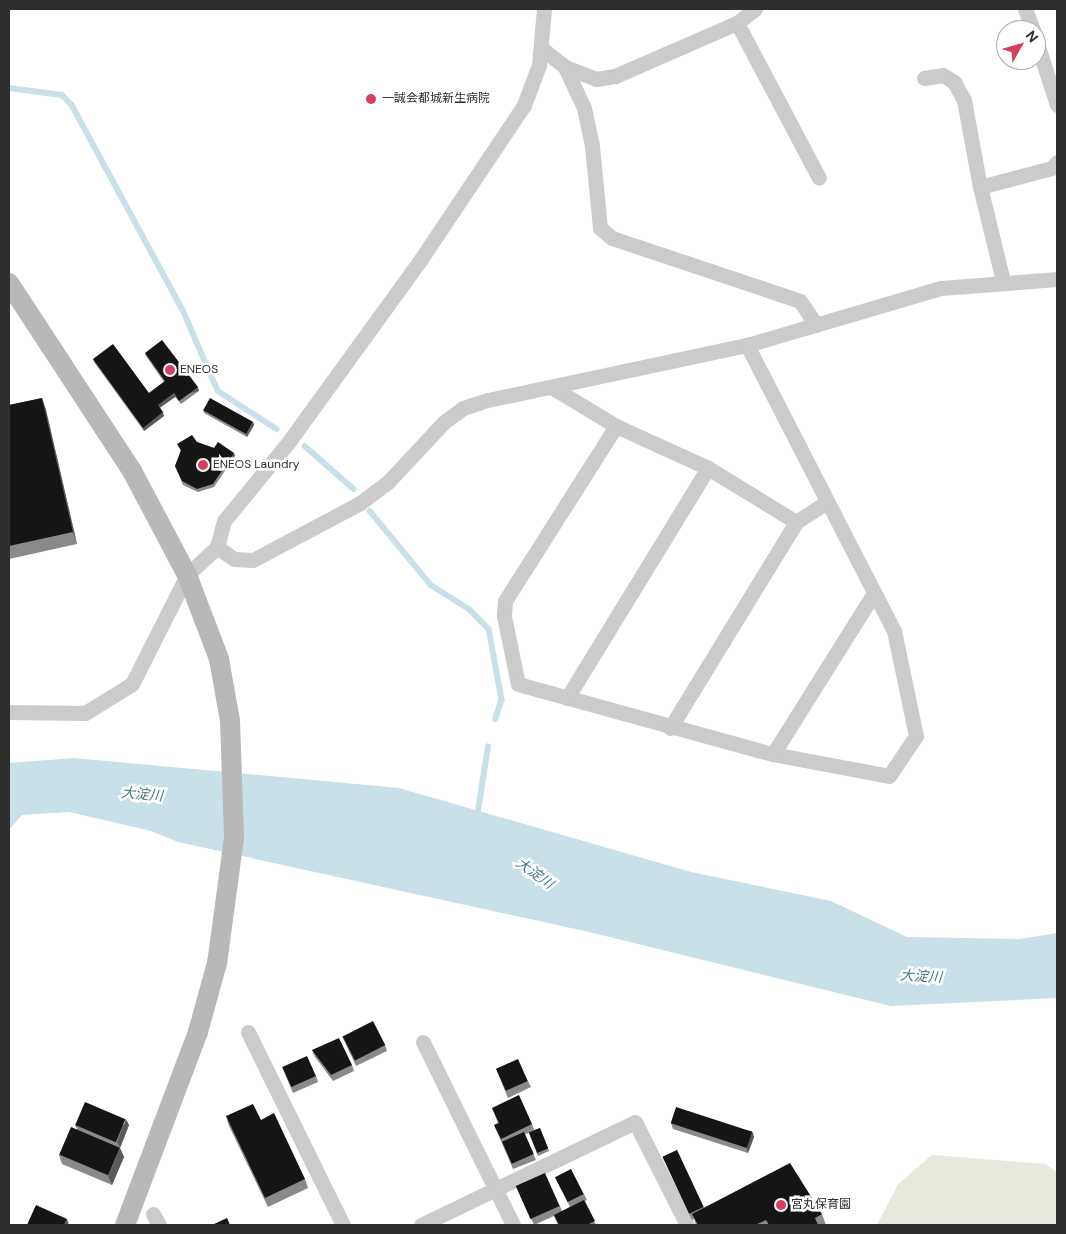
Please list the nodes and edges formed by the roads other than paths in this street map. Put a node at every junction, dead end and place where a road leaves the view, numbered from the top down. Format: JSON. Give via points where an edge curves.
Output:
{"nodes":[{"id":1,"x":544,"y":9,"type":"edge"},
{"id":2,"x":755,"y":9,"type":"edge"},
{"id":3,"x":737,"y":23,"type":"junction"},
{"id":4,"x":541,"y":48,"type":"junction"},
{"id":5,"x":565,"y":67,"type":"junction"},
{"id":6,"x":1046,"y":70,"type":"edge"},
{"id":7,"x":924,"y":78,"type":"dead end"},
{"id":8,"x":1057,"y":105,"type":"edge"},
{"id":9,"x":1057,"y":162,"type":"edge"},
{"id":10,"x":819,"y":178,"type":"dead end"},
{"id":11,"x":980,"y":187,"type":"junction"},
{"id":12,"x":1057,"y":279,"type":"edge"},
{"id":13,"x":1003,"y":281,"type":"junction"},
{"id":14,"x":9,"y":284,"type":"edge"},
{"id":15,"x":816,"y":325,"type":"junction"},
{"id":16,"x":747,"y":345,"type":"junction"},
{"id":17,"x":553,"y":388,"type":"junction"},
{"id":18,"x":616,"y":426,"type":"junction"},
{"id":19,"x":708,"y":468,"type":"junction"},
{"id":20,"x":827,"y":502,"type":"junction"},
{"id":21,"x":796,"y":522,"type":"junction"},
{"id":22,"x":217,"y":547,"type":"junction"},
{"id":23,"x":187,"y":575,"type":"junction"},
{"id":24,"x":874,"y":593,"type":"junction"},
{"id":25,"x":568,"y":698,"type":"junction"},
{"id":26,"x":9,"y":712,"type":"edge"},
{"id":27,"x":670,"y":728,"type":"junction"},
{"id":28,"x":773,"y":754,"type":"junction"},
{"id":29,"x":248,"y":1032,"type":"dead end"},
{"id":30,"x":423,"y":1042,"type":"dead end"},
{"id":31,"x":495,"y":1189,"type":"junction"},
{"id":32,"x":125,"y":1225,"type":"edge"},
{"id":33,"x":343,"y":1225,"type":"edge"},
{"id":34,"x":422,"y":1225,"type":"edge"},
{"id":35,"x":513,"y":1225,"type":"edge"},
{"id":36,"x":686,"y":1225,"type":"edge"}],
"edges":[{"from":1,"to":4,"type":"street"},
{"from":2,"to":3,"type":"street"},
{"from":3,"to":5,"type":"street","via":[[615,76],[596,78]]},
{"from":3,"to":10,"type":"street"},
{"from":4,"to":5,"type":"street"},
{"from":4,"to":22,"type":"street","via":[[524,105],[419,262],[290,440],[224,521]]},
{"from":5,"to":15,"type":"street","via":[[584,108],[592,146],[600,228],[612,238],[800,301]]},
{"from":6,"to":8,"type":"street"},
{"from":7,"to":11,"type":"street","via":[[943,76],[954,82],[964,100]]},
{"from":9,"to":11,"type":"street","via":[[1052,168]]},
{"from":11,"to":13,"type":"street"},
{"from":12,"to":13,"type":"street"},
{"from":13,"to":15,"type":"street","via":[[941,288]]},
{"from":14,"to":23,"type":"street","via":[[132,471]]},
{"from":15,"to":16,"type":"street"},
{"from":16,"to":17,"type":"street"},
{"from":16,"to":20,"type":"street"},
{"from":17,"to":18,"type":"street"},
{"from":17,"to":22,"type":"street","via":[[463,408],[388,482],[360,503],[253,560],[234,559]]},
{"from":18,"to":19,"type":"street"},
{"from":18,"to":25,"type":"street","via":[[505,602],[504,616],[518,684]]},
{"from":19,"to":21,"type":"street"},
{"from":19,"to":25,"type":"street"},
{"from":20,"to":21,"type":"street"},
{"from":20,"to":24,"type":"street"},
{"from":21,"to":27,"type":"street"},
{"from":22,"to":23,"type":"street"},
{"from":23,"to":26,"type":"street","via":[[132,684],[85,713]]},
{"from":23,"to":32,"type":"street","via":[[219,659],[230,721],[234,838],[217,963],[198,1032]]},
{"from":24,"to":28,"type":"street"},
{"from":24,"to":28,"type":"street","via":[[894,631],[916,736],[897,767],[888,776]]},
{"from":25,"to":27,"type":"street"},
{"from":27,"to":28,"type":"street"},
{"from":29,"to":33,"type":"street"},
{"from":30,"to":31,"type":"street"},
{"from":31,"to":34,"type":"street"},
{"from":31,"to":35,"type":"street"},
{"from":31,"to":36,"type":"street","via":[[635,1122]]}]}
